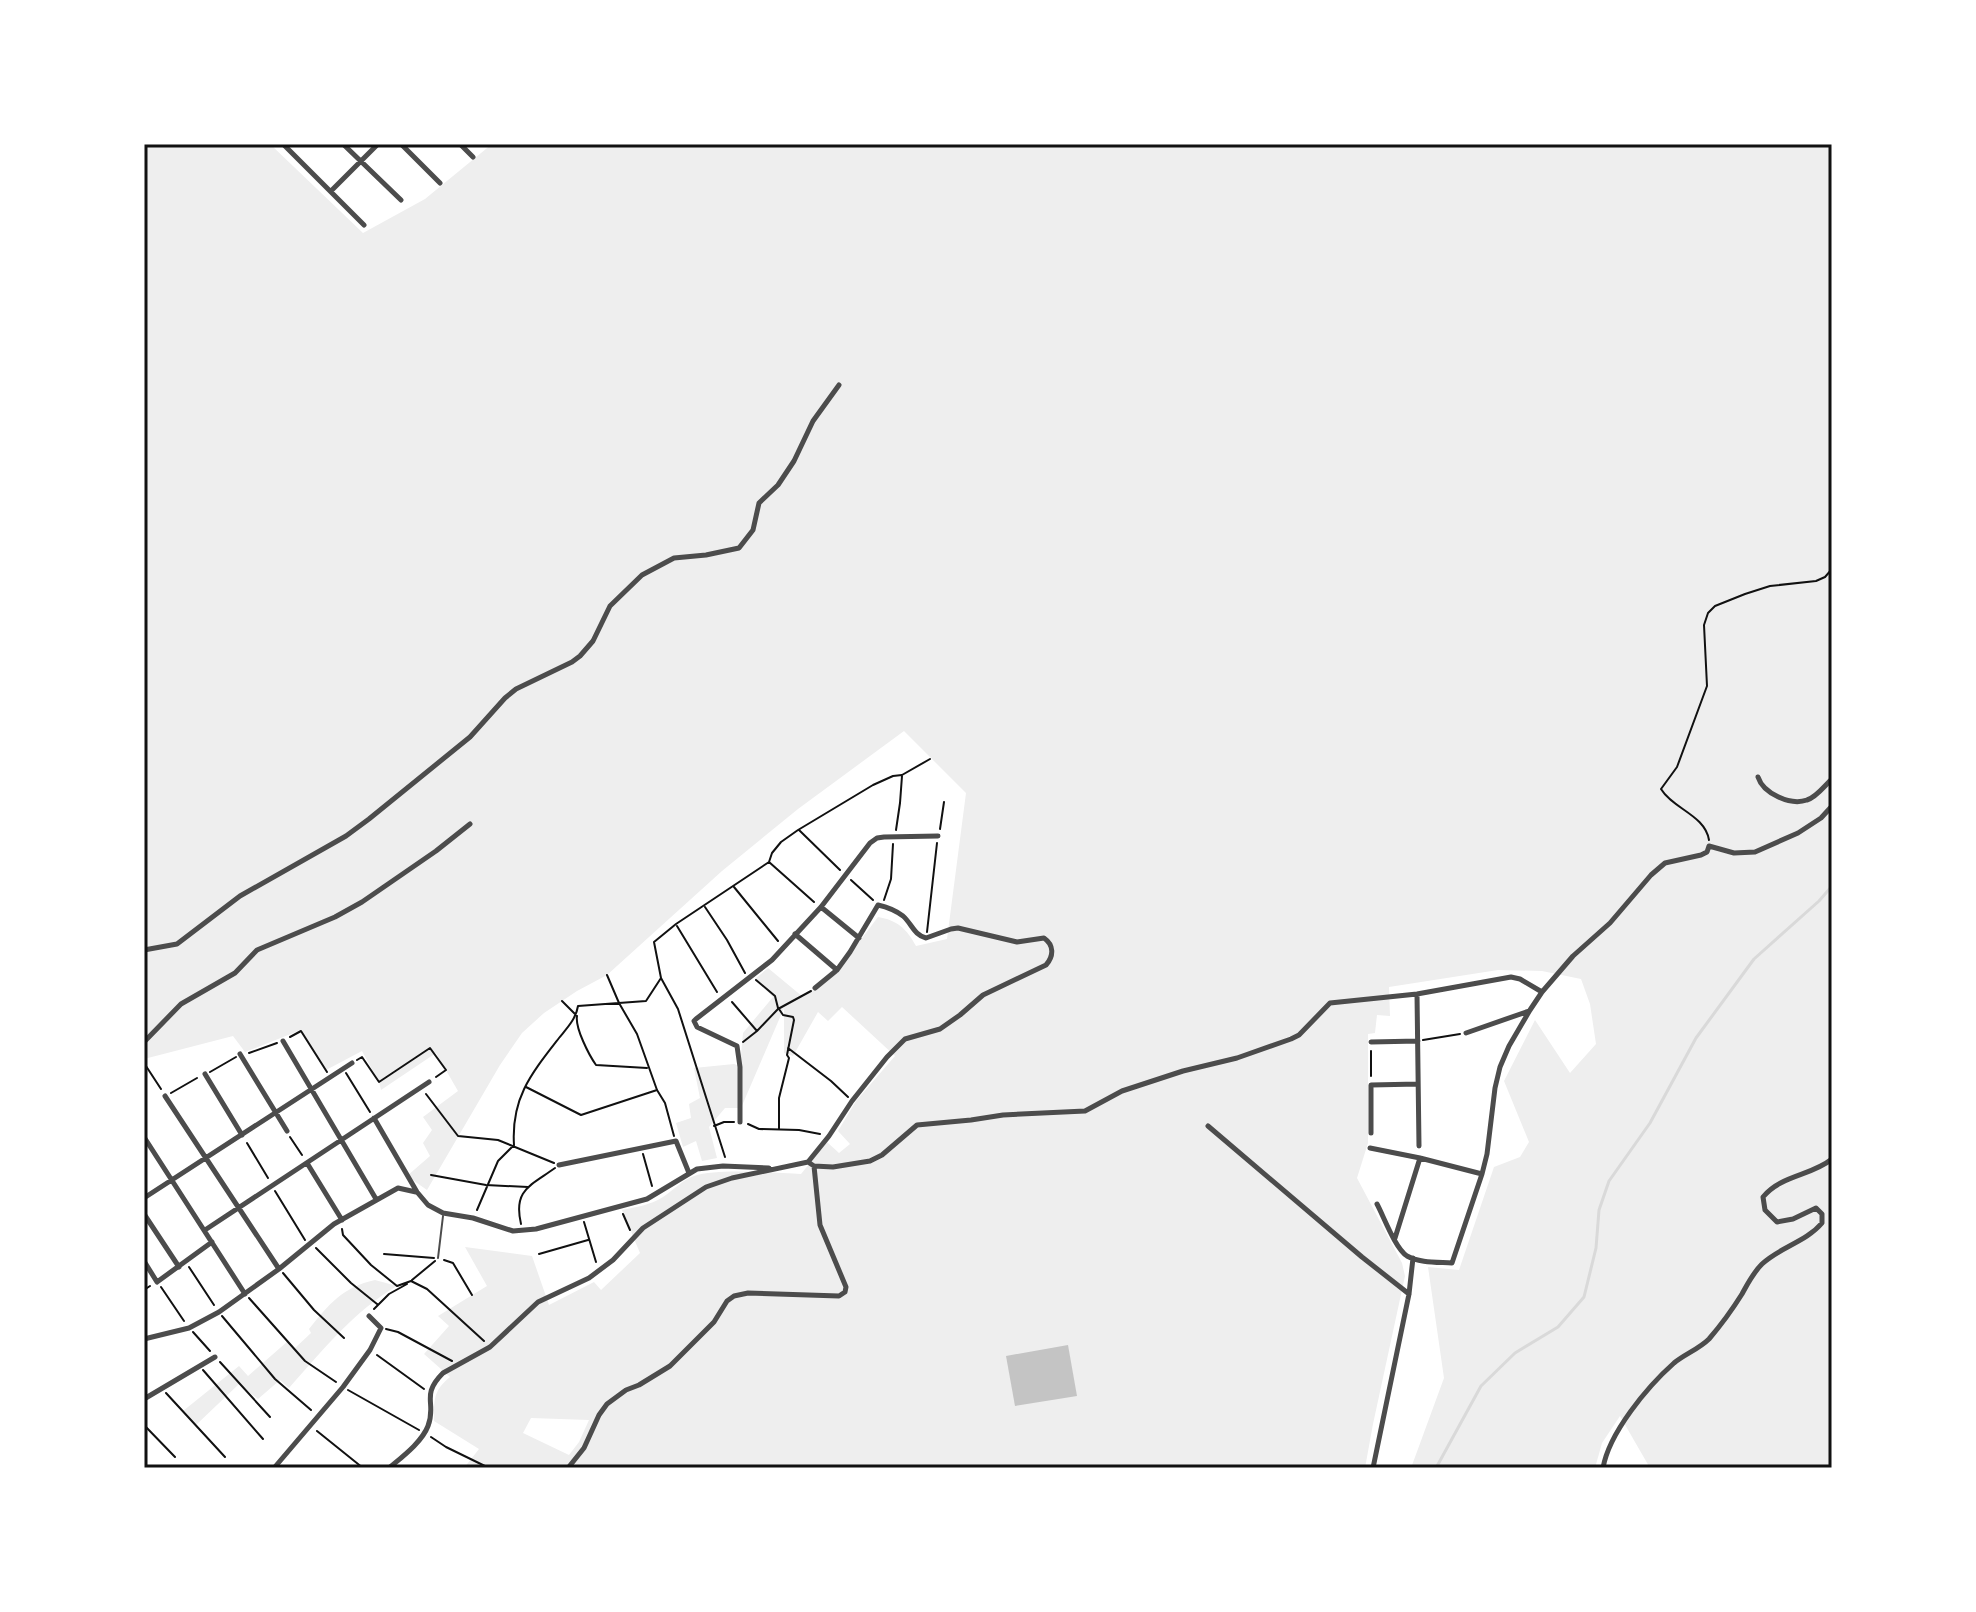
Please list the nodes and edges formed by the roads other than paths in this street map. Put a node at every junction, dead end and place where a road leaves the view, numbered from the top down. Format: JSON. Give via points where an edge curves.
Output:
{"nodes":[{"id":1,"x":283,"y":144,"type":"edge"},
{"id":2,"x":343,"y":144,"type":"edge"},
{"id":3,"x":378,"y":144,"type":"edge"},
{"id":4,"x":401,"y":144,"type":"edge"},
{"id":5,"x":460,"y":144,"type":"edge"},
{"id":6,"x":473,"y":157,"type":"dead end"},
{"id":7,"x":361,"y":161,"type":"junction"},
{"id":8,"x":440,"y":183,"type":"dead end"},
{"id":9,"x":331,"y":191,"type":"junction"},
{"id":10,"x":401,"y":200,"type":"dead end"},
{"id":11,"x":364,"y":225,"type":"dead end"},
{"id":12,"x":839,"y":385,"type":"dead end"},
{"id":13,"x":1758,"y":777,"type":"dead end"},
{"id":14,"x":1832,"y":779,"type":"edge"},
{"id":15,"x":1832,"y":806,"type":"edge"},
{"id":16,"x":470,"y":824,"type":"dead end"},
{"id":17,"x":938,"y":836,"type":"road end"},
{"id":18,"x":821,"y":907,"type":"junction"},
{"id":19,"x":795,"y":934,"type":"junction"},
{"id":20,"x":859,"y":938,"type":"junction"},
{"id":21,"x":144,"y":950,"type":"edge"},
{"id":22,"x":837,"y":970,"type":"junction"},
{"id":23,"x":815,"y":988,"type":"road end"},
{"id":24,"x":1542,"y":992,"type":"junction"},
{"id":25,"x":1417,"y":994,"type":"junction"},
{"id":26,"x":1530,"y":1010,"type":"junction"},
{"id":27,"x":1466,"y":1033,"type":"road end"},
{"id":28,"x":283,"y":1041,"type":"road end"},
{"id":29,"x":1418,"y":1041,"type":"junction"},
{"id":30,"x":144,"y":1042,"type":"edge"},
{"id":31,"x":1371,"y":1042,"type":"road end"},
{"id":32,"x":240,"y":1054,"type":"road end"},
{"id":33,"x":352,"y":1063,"type":"dead end"},
{"id":34,"x":205,"y":1074,"type":"dead end"},
{"id":35,"x":429,"y":1082,"type":"road end"},
{"id":36,"x":1418,"y":1084,"type":"junction"},
{"id":37,"x":312,"y":1089,"type":"junction"},
{"id":38,"x":165,"y":1096,"type":"road end"},
{"id":39,"x":276,"y":1113,"type":"junction"},
{"id":40,"x":374,"y":1118,"type":"junction"},
{"id":41,"x":740,"y":1122,"type":"road end"},
{"id":42,"x":1208,"y":1126,"type":"dead end"},
{"id":43,"x":287,"y":1131,"type":"road end"},
{"id":44,"x":1371,"y":1133,"type":"dead end"},
{"id":45,"x":242,"y":1135,"type":"junction"},
{"id":46,"x":144,"y":1137,"type":"edge"},
{"id":47,"x":342,"y":1140,"type":"junction"},
{"id":48,"x":1419,"y":1146,"type":"dead end"},
{"id":49,"x":1370,"y":1148,"type":"dead end"},
{"id":50,"x":206,"y":1158,"type":"junction"},
{"id":51,"x":1420,"y":1158,"type":"junction"},
{"id":52,"x":1832,"y":1159,"type":"edge"},
{"id":53,"x":808,"y":1162,"type":"junction"},
{"id":54,"x":307,"y":1163,"type":"junction"},
{"id":55,"x":559,"y":1165,"type":"road end"},
{"id":56,"x":814,"y":1166,"type":"junction"},
{"id":57,"x":778,"y":1168,"type":"junction"},
{"id":58,"x":689,"y":1173,"type":"junction"},
{"id":59,"x":1482,"y":1174,"type":"junction"},
{"id":60,"x":172,"y":1180,"type":"junction"},
{"id":61,"x":417,"y":1192,"type":"junction"},
{"id":62,"x":144,"y":1198,"type":"edge"},
{"id":63,"x":376,"y":1199,"type":"junction"},
{"id":64,"x":1377,"y":1204,"type":"dead end"},
{"id":65,"x":239,"y":1208,"type":"junction"},
{"id":66,"x":443,"y":1213,"type":"junction"},
{"id":67,"x":144,"y":1214,"type":"edge"},
{"id":68,"x":342,"y":1220,"type":"junction"},
{"id":69,"x":205,"y":1230,"type":"junction"},
{"id":70,"x":1395,"y":1239,"type":"junction"},
{"id":71,"x":212,"y":1242,"type":"junction"},
{"id":72,"x":438,"y":1258,"type":"road end"},
{"id":73,"x":1413,"y":1258,"type":"junction"},
{"id":74,"x":144,"y":1261,"type":"edge"},
{"id":75,"x":179,"y":1267,"type":"junction"},
{"id":76,"x":279,"y":1269,"type":"junction"},
{"id":77,"x":245,"y":1294,"type":"junction"},
{"id":78,"x":1409,"y":1294,"type":"junction"},
{"id":79,"x":369,"y":1316,"type":"road end"},
{"id":80,"x":144,"y":1339,"type":"edge"},
{"id":81,"x":215,"y":1357,"type":"dead end"},
{"id":82,"x":144,"y":1399,"type":"edge"},
{"id":83,"x":274,"y":1468,"type":"edge"},
{"id":84,"x":389,"y":1468,"type":"edge"},
{"id":85,"x":568,"y":1468,"type":"edge"},
{"id":86,"x":1373,"y":1468,"type":"edge"},
{"id":87,"x":1603,"y":1468,"type":"edge"}],
"edges":[{"from":1,"to":9,"type":"street"},
{"from":2,"to":7,"type":"street"},
{"from":3,"to":7,"type":"street"},
{"from":4,"to":8,"type":"street"},
{"from":5,"to":6,"type":"street"},
{"from":7,"to":9,"type":"street"},
{"from":7,"to":10,"type":"street"},
{"from":9,"to":11,"type":"street"},
{"from":12,"to":21,"type":"street","via":[[778,485],[759,503],[753,530],[739,548],[674,558],[642,575],[610,606],[580,656],[516,689],[470,737],[369,819],[240,896],[177,944]]},
{"from":13,"to":14,"type":"street","via":[[1770,792],[1793,801],[1812,798]]},
{"from":15,"to":24,"type":"street","via":[[1798,833],[1755,852],[1709,846],[1701,855],[1665,863]]},
{"from":16,"to":30,"type":"street","via":[[362,902],[257,950],[235,973],[181,1004]]},
{"from":17,"to":18,"type":"street","via":[[877,838]]},
{"from":18,"to":19,"type":"street"},
{"from":18,"to":20,"type":"street"},
{"from":19,"to":22,"type":"street"},
{"from":19,"to":41,"type":"street","via":[[762,968],[696,1019],[695,1025],[737,1046]]},
{"from":20,"to":22,"type":"street"},
{"from":20,"to":53,"type":"street","via":[[878,905],[905,918],[918,936],[958,928],[1017,942],[1040,937],[1053,954],[1046,965],[983,995],[940,1029],[905,1039]]},
{"from":22,"to":23,"type":"street"},
{"from":24,"to":25,"type":"street","via":[[1511,977]]},
{"from":24,"to":26,"type":"street"},
{"from":25,"to":29,"type":"street"},
{"from":25,"to":56,"type":"street","via":[[1330,1003],[1291,1039],[1122,1091],[1085,1111],[917,1125],[876,1159]]},
{"from":26,"to":27,"type":"street"},
{"from":26,"to":59,"type":"street","via":[[1500,1067]]},
{"from":28,"to":37,"type":"street"},
{"from":29,"to":31,"type":"street"},
{"from":29,"to":36,"type":"street"},
{"from":32,"to":39,"type":"street"},
{"from":33,"to":37,"type":"street"},
{"from":34,"to":45,"type":"street"},
{"from":35,"to":40,"type":"street"},
{"from":36,"to":44,"type":"street","via":[[1371,1085]]},
{"from":36,"to":48,"type":"street"},
{"from":37,"to":39,"type":"street"},
{"from":37,"to":47,"type":"street"},
{"from":38,"to":50,"type":"street"},
{"from":39,"to":43,"type":"street"},
{"from":39,"to":45,"type":"street"},
{"from":40,"to":47,"type":"street"},
{"from":40,"to":61,"type":"street"},
{"from":42,"to":78,"type":"street"},
{"from":45,"to":50,"type":"street"},
{"from":46,"to":60,"type":"street"},
{"from":47,"to":54,"type":"street"},
{"from":47,"to":63,"type":"street"},
{"from":49,"to":51,"type":"street"},
{"from":50,"to":60,"type":"street"},
{"from":50,"to":65,"type":"street"},
{"from":51,"to":59,"type":"street"},
{"from":51,"to":70,"type":"street"},
{"from":52,"to":87,"type":"street","via":[[1763,1197],[1765,1210],[1777,1222],[1816,1208],[1823,1220],[1761,1265],[1708,1340],[1646,1393],[1613,1437]]},
{"from":53,"to":56,"type":"street"},
{"from":53,"to":57,"type":"street"},
{"from":54,"to":65,"type":"street"},
{"from":54,"to":68,"type":"street"},
{"from":55,"to":58,"type":"street","via":[[676,1141]]},
{"from":56,"to":85,"type":"street","via":[[820,1225],[845,1292],[734,1296],[670,1366],[607,1404]]},
{"from":57,"to":58,"type":"street","via":[[706,1167]]},
{"from":57,"to":84,"type":"street","via":[[706,1187],[651,1223],[599,1271],[538,1302],[490,1347],[443,1373],[429,1393],[425,1433]]},
{"from":58,"to":66,"type":"street","via":[[647,1199],[523,1231]]},
{"from":59,"to":73,"type":"street","via":[[1452,1263]]},
{"from":60,"to":62,"type":"street"},
{"from":60,"to":69,"type":"street"},
{"from":61,"to":63,"type":"street","via":[[398,1188]]},
{"from":61,"to":66,"type":"street"},
{"from":63,"to":68,"type":"street"},
{"from":64,"to":70,"type":"street"},
{"from":65,"to":69,"type":"street"},
{"from":65,"to":76,"type":"street"},
{"from":66,"to":72,"type":"lane"},
{"from":67,"to":75,"type":"street"},
{"from":68,"to":76,"type":"street"},
{"from":69,"to":71,"type":"street"},
{"from":70,"to":73,"type":"street"},
{"from":71,"to":75,"type":"street"},
{"from":71,"to":77,"type":"street"},
{"from":73,"to":78,"type":"street"},
{"from":74,"to":75,"type":"street","via":[[157,1282]]},
{"from":76,"to":77,"type":"street"},
{"from":77,"to":80,"type":"street","via":[[189,1328]]},
{"from":78,"to":86,"type":"street"},
{"from":79,"to":83,"type":"street","via":[[381,1328],[370,1350]]},
{"from":81,"to":82,"type":"street"}]}
